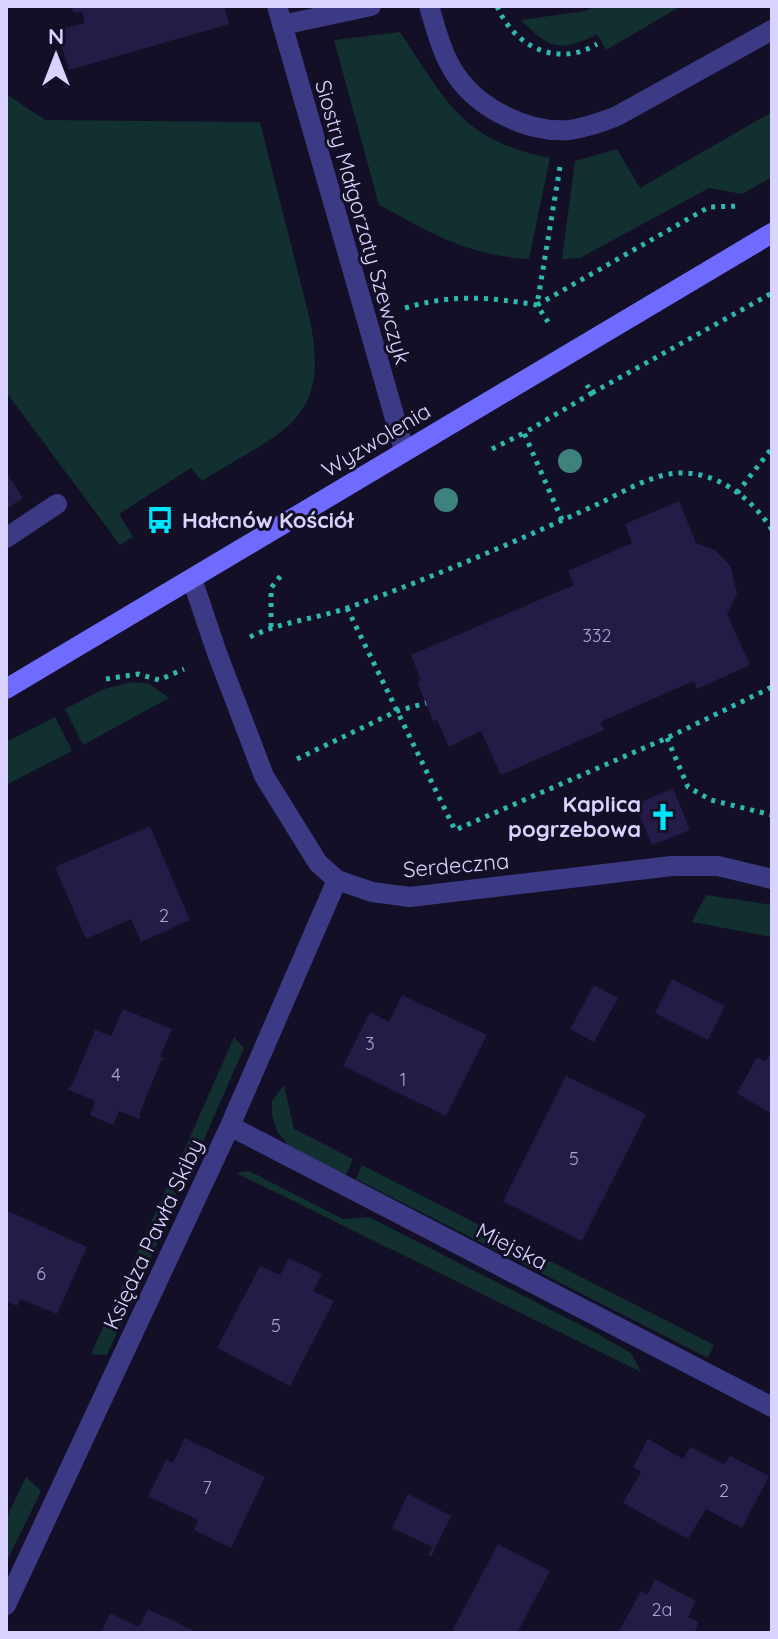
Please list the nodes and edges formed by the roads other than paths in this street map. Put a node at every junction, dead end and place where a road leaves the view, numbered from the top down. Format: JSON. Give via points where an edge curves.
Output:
{"nodes":[{"id":1,"x":371,"y":6,"type":"edge"},
{"id":2,"x":429,"y":6,"type":"edge"},
{"id":3,"x":279,"y":16,"type":"edge"},
{"id":4,"x":772,"y":30,"type":"edge"},
{"id":5,"x":772,"y":233,"type":"edge"},
{"id":6,"x":404,"y":450,"type":"junction"},
{"id":7,"x":57,"y":504,"type":"dead end"},
{"id":8,"x":6,"y":538,"type":"edge"},
{"id":9,"x":192,"y":579,"type":"junction"},
{"id":10,"x":6,"y":689,"type":"edge"},
{"id":11,"x":772,"y":879,"type":"edge"},
{"id":12,"x":337,"y":880,"type":"junction"},
{"id":13,"x":230,"y":1126,"type":"junction"},
{"id":14,"x":772,"y":1407,"type":"edge"},
{"id":15,"x":6,"y":1605,"type":"edge"}],
"edges":[{"from":1,"to":3,"type":"street"},
{"from":2,"to":4,"type":"street","via":[[455,75],[477,99],[532,126],[566,130],[617,116]]},
{"from":3,"to":6,"type":"street","name":"Siostry Małgorzaty Szewczyk"},
{"from":5,"to":6,"type":"street","name":"Wyzwolenia"},
{"from":6,"to":9,"type":"street","name":"Wyzwolenia"},
{"from":7,"to":8,"type":"street"},
{"from":9,"to":10,"type":"street","name":"Wyzwolenia"},
{"from":9,"to":12,"type":"street","name":"Serdeczna","via":[[264,776],[318,863]]},
{"from":11,"to":12,"type":"street","name":"Serdeczna","via":[[718,866],[672,866],[410,897]]},
{"from":12,"to":13,"type":"street","name":"Księdza Pawła Skiby"},
{"from":13,"to":14,"type":"street","name":"Miejska"},
{"from":13,"to":15,"type":"street","name":"Księdza Pawła Skiby"}]}
